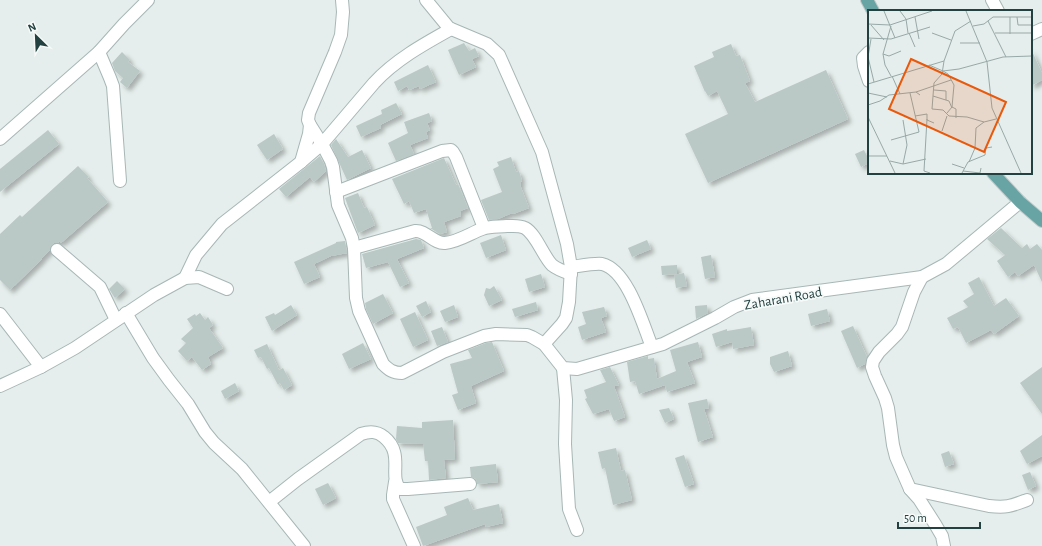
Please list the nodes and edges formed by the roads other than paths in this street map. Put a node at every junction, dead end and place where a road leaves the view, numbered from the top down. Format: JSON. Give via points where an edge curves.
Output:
{"nodes":[{"id":1,"x":148,"y":0,"type":"edge"},
{"id":2,"x":342,"y":0,"type":"edge"},
{"id":3,"x":426,"y":0,"type":"edge"},
{"id":4,"x":867,"y":0,"type":"edge"},
{"id":5,"x":992,"y":0,"type":"edge"},
{"id":6,"x":872,"y":10,"type":"edge"},
{"id":7,"x":997,"y":10,"type":"edge"},
{"id":8,"x":1042,"y":28,"type":"edge"},
{"id":9,"x":451,"y":29,"type":"junction"},
{"id":10,"x":1032,"y":33,"type":"edge"},
{"id":11,"x":99,"y":52,"type":"junction"},
{"id":12,"x":868,"y":53,"type":"edge"},
{"id":13,"x":868,"y":78,"type":"edge"},
{"id":14,"x":310,"y":125,"type":"junction"},
{"id":15,"x":0,"y":139,"type":"edge"},
{"id":16,"x":322,"y":144,"type":"junction"},
{"id":17,"x":301,"y":162,"type":"junction"},
{"id":18,"x":994,"y":174,"type":"edge"},
{"id":19,"x":120,"y":181,"type":"dead end"},
{"id":20,"x":336,"y":192,"type":"junction"},
{"id":21,"x":1020,"y":202,"type":"junction"},
{"id":22,"x":1042,"y":221,"type":"edge"},
{"id":23,"x":484,"y":228,"type":"junction"},
{"id":24,"x":354,"y":248,"type":"junction"},
{"id":25,"x":57,"y":250,"type":"dead end"},
{"id":26,"x":571,"y":271,"type":"junction"},
{"id":27,"x":922,"y":277,"type":"junction"},
{"id":28,"x":185,"y":278,"type":"junction"},
{"id":29,"x":227,"y":289,"type":"dead end"},
{"id":30,"x":1,"y":316,"type":"edge"},
{"id":31,"x":121,"y":317,"type":"junction"},
{"id":32,"x":544,"y":344,"type":"junction"},
{"id":33,"x":652,"y":347,"type":"junction"},
{"id":34,"x":41,"y":367,"type":"junction"},
{"id":35,"x":563,"y":368,"type":"junction"},
{"id":36,"x":0,"y":386,"type":"edge"},
{"id":37,"x":395,"y":482,"type":"junction"},
{"id":38,"x":470,"y":484,"type":"dead end"},
{"id":39,"x":910,"y":489,"type":"junction"},
{"id":40,"x":1027,"y":500,"type":"dead end"},
{"id":41,"x":269,"y":502,"type":"junction"},
{"id":42,"x":577,"y":530,"type":"dead end"},
{"id":43,"x":304,"y":546,"type":"edge"},
{"id":44,"x":414,"y":546,"type":"edge"},
{"id":45,"x":944,"y":546,"type":"edge"}],
"edges":[{"from":1,"to":11,"type":"street"},
{"from":2,"to":14,"type":"street","via":[[341,35],[309,113]]},
{"from":3,"to":9,"type":"street"},
{"from":4,"to":6,"type":"main road"},
{"from":5,"to":7,"type":"street"},
{"from":8,"to":10,"type":"street"},
{"from":9,"to":16,"type":"street","via":[[424,44],[382,75]]},
{"from":9,"to":26,"type":"street","via":[[487,44],[499,55],[542,152],[568,244]]},
{"from":11,"to":15,"type":"street"},
{"from":11,"to":19,"type":"street","via":[[113,86]]},
{"from":12,"to":13,"type":"street","via":[[863,58]]},
{"from":14,"to":16,"type":"street"},
{"from":14,"to":17,"type":"street"},
{"from":16,"to":17,"type":"street"},
{"from":16,"to":20,"type":"street","via":[[333,167]]},
{"from":17,"to":28,"type":"street","via":[[222,224],[196,255]]},
{"from":18,"to":21,"type":"main road"},
{"from":20,"to":23,"type":"street","via":[[442,151],[451,150]]},
{"from":20,"to":24,"type":"street"},
{"from":21,"to":22,"type":"main road"},
{"from":21,"to":27,"type":"street","name":"Zaharani Road","via":[[946,264]]},
{"from":23,"to":24,"type":"street","via":[[445,243],[415,230]]},
{"from":23,"to":26,"type":"street","via":[[524,227],[554,266]]},
{"from":24,"to":32,"type":"street","via":[[354,286],[359,311],[380,359],[388,370],[402,373],[443,352],[490,335],[527,335]]},
{"from":25,"to":31,"type":"street","via":[[100,287]]},
{"from":26,"to":32,"type":"street","via":[[570,302],[566,318]]},
{"from":26,"to":33,"type":"street","via":[[601,264],[618,274],[631,294]]},
{"from":27,"to":33,"type":"street","name":"Zaharani Road","via":[[752,300]]},
{"from":27,"to":39,"type":"street","via":[[902,327],[879,352],[872,367],[888,408],[894,452]]},
{"from":28,"to":29,"type":"street","via":[[199,277]]},
{"from":28,"to":31,"type":"street"},
{"from":30,"to":34,"type":"street"},
{"from":31,"to":34,"type":"street"},
{"from":31,"to":41,"type":"street","via":[[188,404],[205,432],[242,469]]},
{"from":32,"to":35,"type":"street"},
{"from":33,"to":35,"type":"street","name":"Zaharani Road","via":[[577,369]]},
{"from":34,"to":36,"type":"street"},
{"from":35,"to":42,"type":"street","via":[[570,509]]},
{"from":37,"to":38,"type":"street","via":[[402,490]]},
{"from":37,"to":41,"type":"street","via":[[394,450],[381,434],[371,431],[361,434],[332,454]]},
{"from":37,"to":44,"type":"street","via":[[393,499]]},
{"from":39,"to":40,"type":"street","via":[[1002,508]]},
{"from":39,"to":45,"type":"street","via":[[919,498],[935,524]]},
{"from":41,"to":43,"type":"street"}]}
